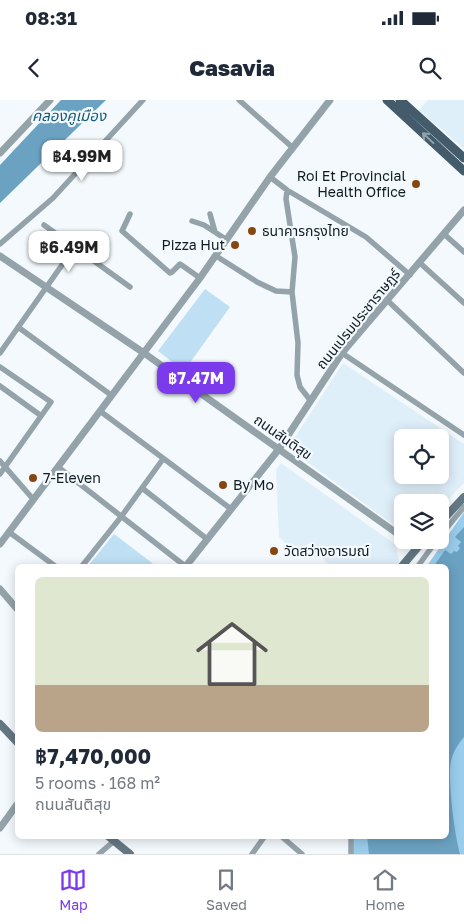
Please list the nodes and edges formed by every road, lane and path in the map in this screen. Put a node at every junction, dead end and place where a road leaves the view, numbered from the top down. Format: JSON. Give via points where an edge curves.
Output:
{"nodes":[{"id":1,"x":50,"y":100,"type":"edge"},
{"id":2,"x":143,"y":100,"type":"edge"},
{"id":3,"x":239,"y":100,"type":"edge"},
{"id":4,"x":330,"y":100,"type":"edge"},
{"id":5,"x":387,"y":100,"type":"edge"},
{"id":6,"x":400,"y":100,"type":"edge"},
{"id":7,"x":292,"y":147,"type":"junction"},
{"id":8,"x":0,"y":153,"type":"edge"},
{"id":9,"x":464,"y":158,"type":"edge"},
{"id":10,"x":464,"y":171,"type":"edge"},
{"id":11,"x":270,"y":177,"type":"junction"},
{"id":12,"x":287,"y":190,"type":"junction"},
{"id":13,"x":464,"y":210,"type":"edge"},
{"id":14,"x":130,"y":214,"type":"dead end"},
{"id":15,"x":210,"y":214,"type":"dead end"},
{"id":16,"x":192,"y":222,"type":"dead end"},
{"id":17,"x":44,"y":225,"type":"dead end"},
{"id":18,"x":215,"y":232,"type":"junction"},
{"id":19,"x":444,"y":234,"type":"junction"},
{"id":20,"x":227,"y":240,"type":"junction"},
{"id":21,"x":0,"y":244,"type":"edge"},
{"id":22,"x":74,"y":248,"type":"junction"},
{"id":23,"x":464,"y":252,"type":"edge"},
{"id":24,"x":0,"y":256,"type":"edge"},
{"id":25,"x":216,"y":256,"type":"junction"},
{"id":26,"x":420,"y":264,"type":"junction"},
{"id":27,"x":410,"y":275,"type":"junction"},
{"id":28,"x":200,"y":278,"type":"junction"},
{"id":29,"x":47,"y":286,"type":"junction"},
{"id":30,"x":130,"y":287,"type":"dead end"},
{"id":31,"x":292,"y":292,"type":"junction"},
{"id":32,"x":388,"y":301,"type":"junction"},
{"id":33,"x":464,"y":303,"type":"edge"},
{"id":34,"x":18,"y":327,"type":"junction"},
{"id":35,"x":0,"y":353,"type":"edge"},
{"id":36,"x":144,"y":353,"type":"junction"},
{"id":37,"x":342,"y":353,"type":"junction"},
{"id":38,"x":0,"y":367,"type":"edge"},
{"id":39,"x":463,"y":370,"type":"edge"},
{"id":40,"x":0,"y":386,"type":"edge"},
{"id":41,"x":111,"y":395,"type":"junction"},
{"id":42,"x":310,"y":400,"type":"junction"},
{"id":43,"x":100,"y":411,"type":"junction"},
{"id":44,"x":40,"y":415,"type":"junction"},
{"id":45,"x":464,"y":435,"type":"edge"},
{"id":46,"x":279,"y":449,"type":"junction"},
{"id":47,"x":163,"y":458,"type":"junction"},
{"id":48,"x":0,"y":461,"type":"edge"},
{"id":49,"x":6,"y":467,"type":"junction"},
{"id":50,"x":58,"y":468,"type":"junction"},
{"id":51,"x":0,"y":474,"type":"edge"},
{"id":52,"x":142,"y":488,"type":"junction"},
{"id":53,"x":464,"y":497,"type":"edge"},
{"id":54,"x":33,"y":498,"type":"junction"},
{"id":55,"x":464,"y":507,"type":"edge"},
{"id":56,"x":231,"y":509,"type":"junction"},
{"id":57,"x":449,"y":513,"type":"edge"},
{"id":58,"x":121,"y":517,"type":"junction"},
{"id":59,"x":449,"y":525,"type":"edge"},
{"id":60,"x":394,"y":531,"type":"edge"},
{"id":61,"x":8,"y":532,"type":"junction"},
{"id":62,"x":207,"y":539,"type":"junction"},
{"id":63,"x":0,"y":544,"type":"edge"},
{"id":64,"x":415,"y":549,"type":"edge"},
{"id":65,"x":430,"y":549,"type":"edge"},
{"id":66,"x":52,"y":564,"type":"edge"},
{"id":67,"x":84,"y":564,"type":"edge"},
{"id":68,"x":182,"y":564,"type":"edge"},
{"id":69,"x":187,"y":564,"type":"edge"},
{"id":70,"x":404,"y":564,"type":"edge"},
{"id":71,"x":419,"y":564,"type":"edge"},
{"id":72,"x":0,"y":589,"type":"edge"},
{"id":73,"x":15,"y":606,"type":"edge"},
{"id":74,"x":0,"y":724,"type":"edge"},
{"id":75,"x":15,"y":740,"type":"edge"},
{"id":76,"x":15,"y":807,"type":"edge"},
{"id":77,"x":0,"y":828,"type":"edge"},
{"id":78,"x":113,"y":839,"type":"edge"},
{"id":79,"x":115,"y":839,"type":"edge"},
{"id":80,"x":263,"y":839,"type":"edge"},
{"id":81,"x":284,"y":839,"type":"edge"},
{"id":82,"x":350,"y":839,"type":"edge"},
{"id":83,"x":126,"y":853,"type":"edge"},
{"id":84,"x":99,"y":854,"type":"edge"},
{"id":85,"x":252,"y":854,"type":"edge"},
{"id":86,"x":302,"y":854,"type":"edge"},
{"id":87,"x":352,"y":854,"type":"edge"}],
"edges":[{"from":1,"to":8,"type":"street"},
{"from":2,"to":21,"type":"street","via":[[53,198]]},
{"from":3,"to":7,"type":"street"},
{"from":4,"to":7,"type":"street"},
{"from":10,"to":5,"type":"main road","one_way":true},
{"from":6,"to":9,"type":"main road"},
{"from":7,"to":11,"type":"street"},
{"from":11,"to":12,"type":"street"},
{"from":11,"to":20,"type":"street"},
{"from":12,"to":27,"type":"street","via":[[366,237]]},
{"from":12,"to":31,"type":"street","via":[[295,257]]},
{"from":13,"to":19,"type":"street","name":"ถนนเปรมประชาราษฏร์"},
{"from":14,"to":28,"type":"street","via":[[122,231],[170,273],[180,264]]},
{"from":15,"to":18,"type":"street"},
{"from":16,"to":18,"type":"street","via":[[204,224]]},
{"from":17,"to":22,"type":"street"},
{"from":18,"to":20,"type":"street"},
{"from":19,"to":23,"type":"street"},
{"from":19,"to":26,"type":"street","name":"ถนนเปรมประชาราษฏร์"},
{"from":20,"to":25,"type":"street"},
{"from":22,"to":29,"type":"street"},
{"from":22,"to":30,"type":"street"},
{"from":24,"to":29,"type":"street","name":"ถนนสันติสุข"},
{"from":25,"to":28,"type":"street"},
{"from":25,"to":31,"type":"street","via":[[276,291]]},
{"from":26,"to":27,"type":"street","name":"ถนนเปรมประชาราษฏร์"},
{"from":26,"to":33,"type":"street"},
{"from":27,"to":32,"type":"street","name":"ถนนเปรมประชาราษฏร์"},
{"from":28,"to":36,"type":"street"},
{"from":29,"to":34,"type":"street"},
{"from":29,"to":36,"type":"street","name":"ถนนสันติสุข"},
{"from":31,"to":42,"type":"street","via":[[298,343],[297,375],[300,387]]},
{"from":32,"to":37,"type":"street","name":"ถนนเปรมประชาราษฏร์"},
{"from":32,"to":39,"type":"street"},
{"from":34,"to":35,"type":"street"},
{"from":34,"to":41,"type":"street"},
{"from":36,"to":41,"type":"street"},
{"from":36,"to":46,"type":"street","name":"ถนนสันติสุข"},
{"from":37,"to":42,"type":"street","name":"ถนนเปรมประชาราษฏร์"},
{"from":37,"to":45,"type":"street"},
{"from":38,"to":44,"type":"street","via":[[51,402]]},
{"from":40,"to":44,"type":"street"},
{"from":41,"to":43,"type":"street"},
{"from":42,"to":46,"type":"street","name":"ถนนเปรมประชาราษฏร์"},
{"from":43,"to":47,"type":"street"},
{"from":43,"to":50,"type":"street"},
{"from":44,"to":49,"type":"street"},
{"from":46,"to":56,"type":"street","name":"ถนนเปรมประชาราษฏร์"},
{"from":46,"to":60,"type":"street","name":"ถนนสันติสุข"},
{"from":47,"to":52,"type":"street"},
{"from":47,"to":56,"type":"street"},
{"from":48,"to":49,"type":"street"},
{"from":49,"to":51,"type":"street"},
{"from":49,"to":54,"type":"street"},
{"from":50,"to":54,"type":"street"},
{"from":50,"to":58,"type":"street"},
{"from":52,"to":58,"type":"street"},
{"from":52,"to":62,"type":"street"},
{"from":53,"to":57,"type":"main road"},
{"from":54,"to":61,"type":"street"},
{"from":55,"to":59,"type":"street"},
{"from":56,"to":62,"type":"street","name":"ถนนเปรมประชาราษฏร์"},
{"from":58,"to":67,"type":"street"},
{"from":58,"to":68,"type":"street"},
{"from":61,"to":63,"type":"street"},
{"from":61,"to":66,"type":"street"},
{"from":62,"to":69,"type":"street","name":"ถนนเปรมประชาราษฏร์"},
{"from":64,"to":70,"type":"main road"},
{"from":65,"to":71,"type":"street"},
{"from":72,"to":73,"type":"street"},
{"from":74,"to":75,"type":"main road"},
{"from":76,"to":77,"type":"street"},
{"from":78,"to":84,"type":"street"},
{"from":79,"to":83,"type":"main road"},
{"from":80,"to":85,"type":"street"},
{"from":81,"to":86,"type":"street"},
{"from":82,"to":87,"type":"street"}]}
